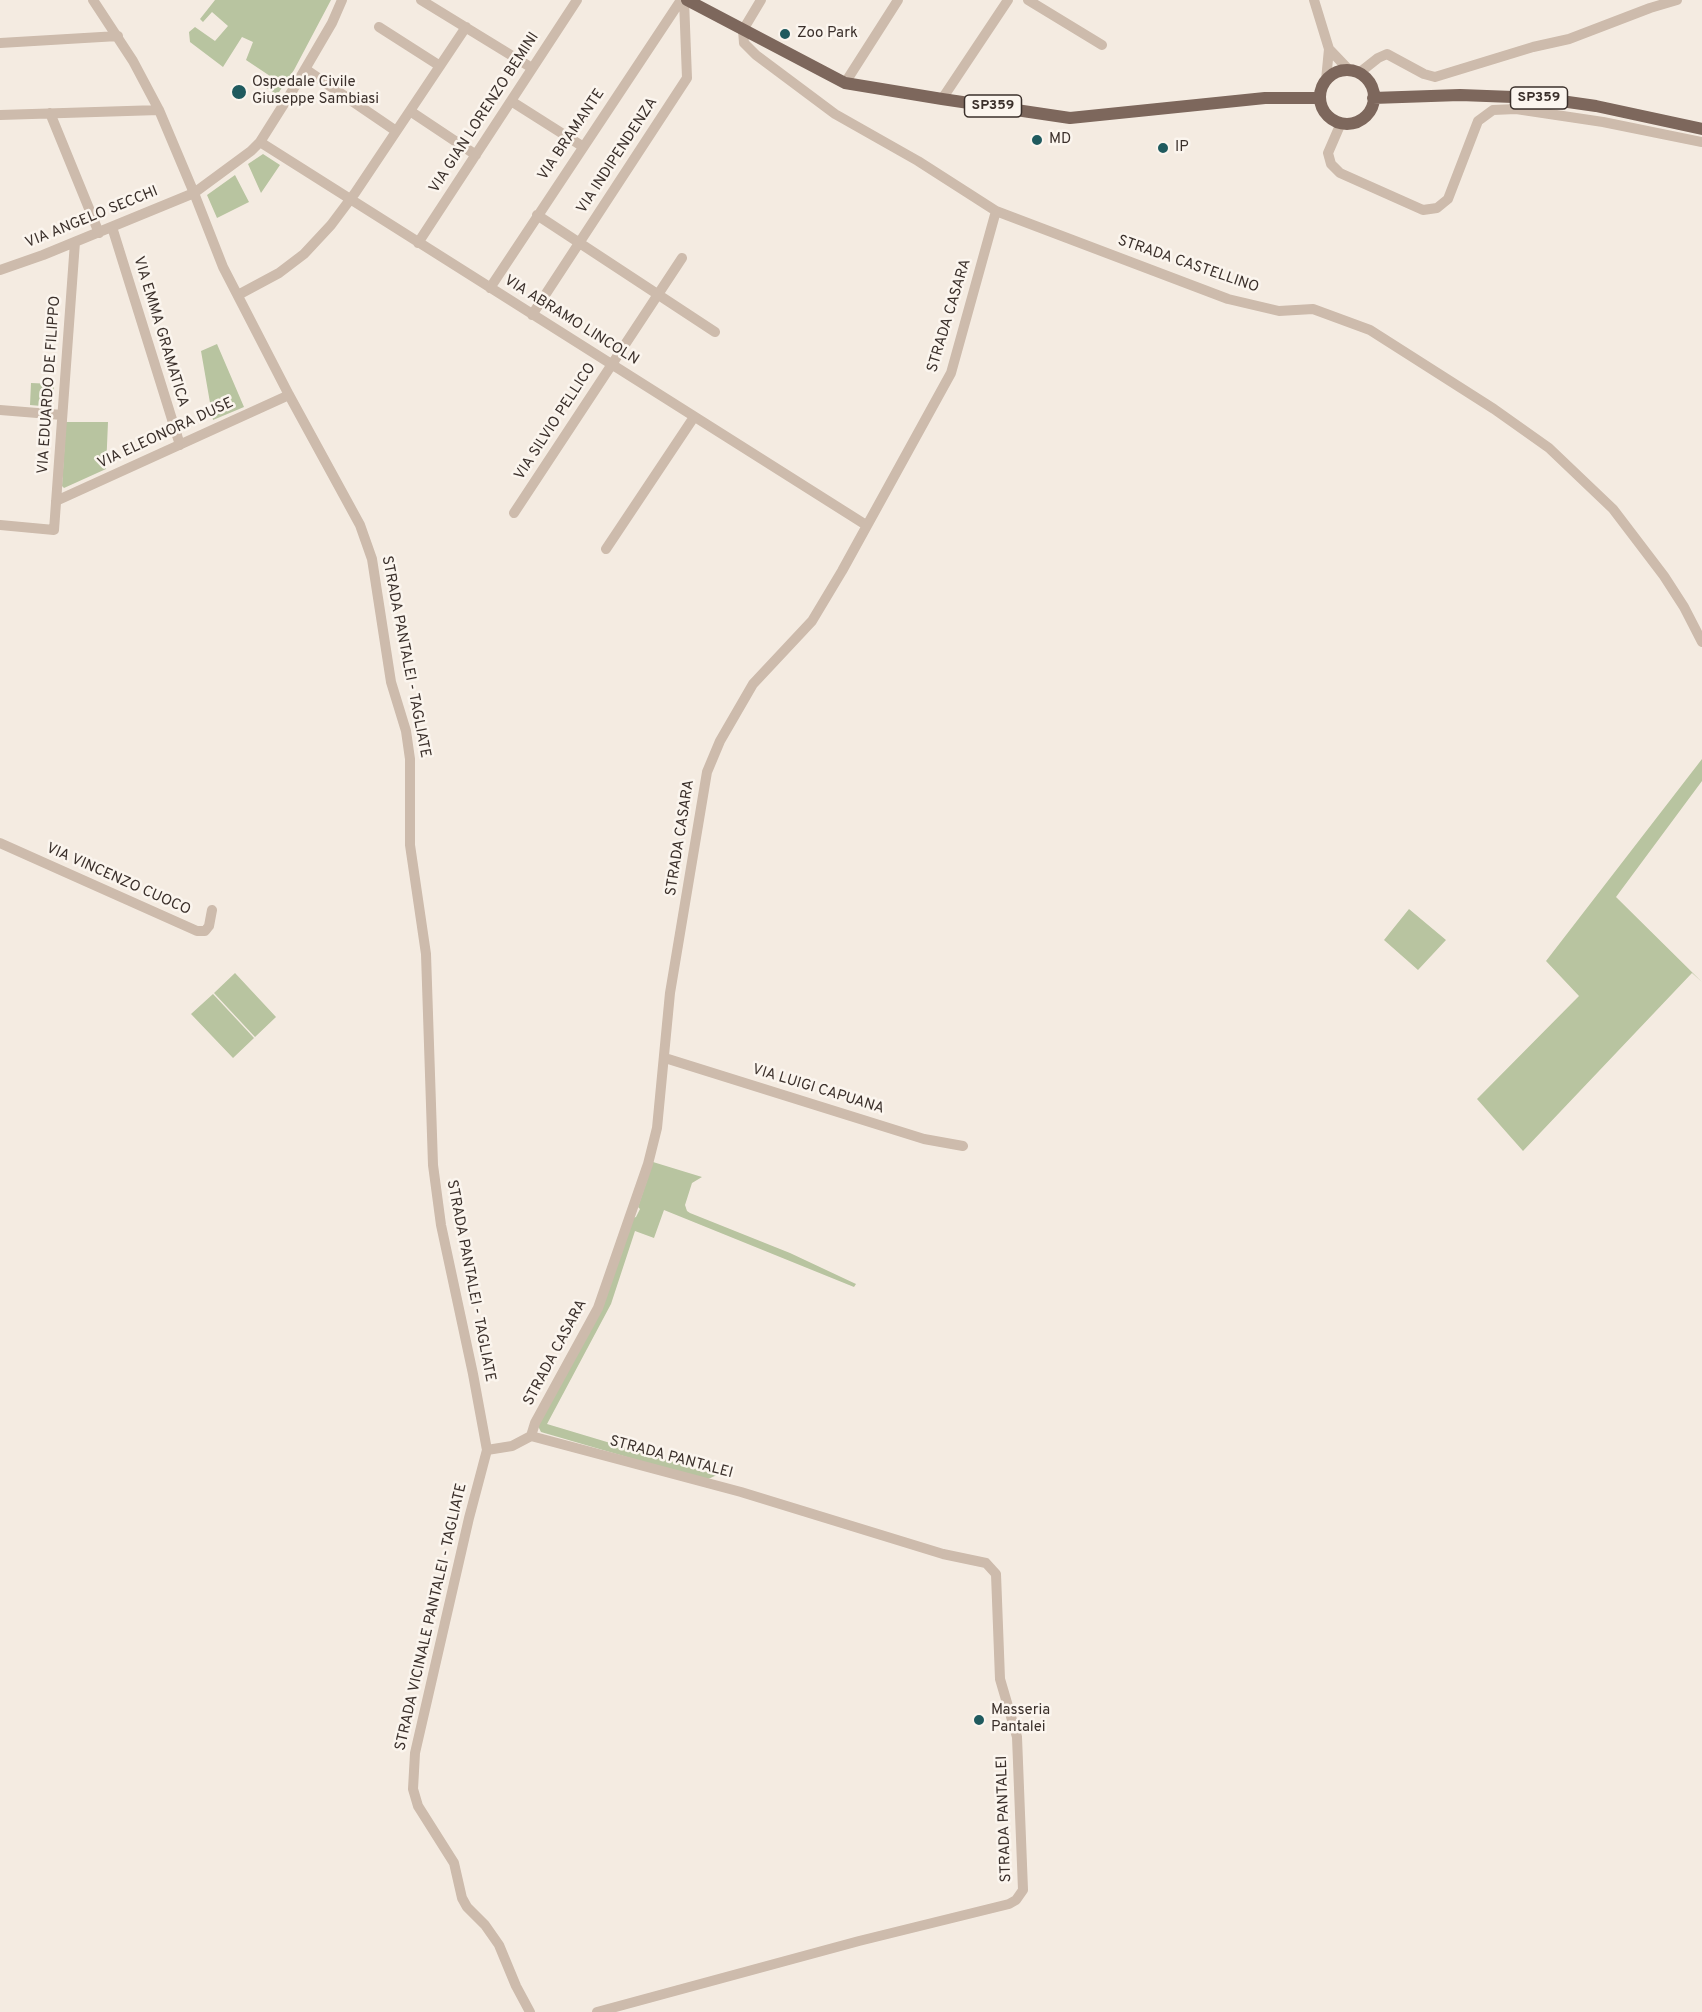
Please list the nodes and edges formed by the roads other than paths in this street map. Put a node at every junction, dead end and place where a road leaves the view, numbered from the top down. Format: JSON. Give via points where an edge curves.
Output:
{"nodes":[{"id":1,"x":93,"y":0,"type":"edge"},
{"id":2,"x":342,"y":0,"type":"edge"},
{"id":3,"x":422,"y":0,"type":"edge"},
{"id":4,"x":576,"y":0,"type":"edge"},
{"id":5,"x":684,"y":0,"type":"edge"},
{"id":6,"x":761,"y":0,"type":"edge"},
{"id":7,"x":898,"y":0,"type":"edge"},
{"id":8,"x":1008,"y":0,"type":"edge"},
{"id":9,"x":1028,"y":0,"type":"edge"},
{"id":10,"x":1314,"y":0,"type":"edge"},
{"id":11,"x":1677,"y":0,"type":"edge"},
{"id":12,"x":379,"y":27,"type":"dead end"},
{"id":13,"x":466,"y":27,"type":"junction"},
{"id":14,"x":743,"y":30,"type":"junction"},
{"id":15,"x":118,"y":36,"type":"junction"},
{"id":16,"x":0,"y":43,"type":"edge"},
{"id":17,"x":1102,"y":45,"type":"dead end"},
{"id":18,"x":1329,"y":49,"type":"junction"},
{"id":19,"x":440,"y":66,"type":"junction"},
{"id":20,"x":532,"y":68,"type":"junction"},
{"id":21,"x":305,"y":69,"type":"junction"},
{"id":22,"x":1355,"y":72,"type":"junction"},
{"id":23,"x":1326,"y":80,"type":"junction"},
{"id":24,"x":845,"y":83,"type":"junction"},
{"id":25,"x":1320,"y":98,"type":"junction"},
{"id":26,"x":1373,"y":98,"type":"junction"},
{"id":27,"x":942,"y":99,"type":"junction"},
{"id":28,"x":511,"y":101,"type":"junction"},
{"id":29,"x":159,"y":110,"type":"junction"},
{"id":30,"x":410,"y":111,"type":"junction"},
{"id":31,"x":50,"y":113,"type":"junction"},
{"id":32,"x":0,"y":115,"type":"edge"},
{"id":33,"x":1341,"y":123,"type":"junction"},
{"id":34,"x":1702,"y":129,"type":"edge"},
{"id":35,"x":396,"y":131,"type":"junction"},
{"id":36,"x":260,"y":142,"type":"junction"},
{"id":37,"x":1702,"y":142,"type":"edge"},
{"id":38,"x":582,"y":146,"type":"junction"},
{"id":39,"x":476,"y":155,"type":"junction"},
{"id":40,"x":195,"y":193,"type":"junction"},
{"id":41,"x":350,"y":200,"type":"junction"},
{"id":42,"x":996,"y":211,"type":"junction"},
{"id":43,"x":537,"y":215,"type":"junction"},
{"id":44,"x":112,"y":227,"type":"junction"},
{"id":45,"x":99,"y":233,"type":"junction"},
{"id":46,"x":75,"y":242,"type":"junction"},
{"id":47,"x":418,"y":243,"type":"junction"},
{"id":48,"x":580,"y":243,"type":"junction"},
{"id":49,"x":682,"y":258,"type":"dead end"},
{"id":50,"x":0,"y":270,"type":"edge"},
{"id":51,"x":490,"y":288,"type":"junction"},
{"id":52,"x":658,"y":294,"type":"junction"},
{"id":53,"x":238,"y":295,"type":"junction"},
{"id":54,"x":532,"y":315,"type":"junction"},
{"id":55,"x":715,"y":332,"type":"dead end"},
{"id":56,"x":612,"y":365,"type":"junction"},
{"id":57,"x":289,"y":395,"type":"junction"},
{"id":58,"x":0,"y":410,"type":"edge"},
{"id":59,"x":62,"y":415,"type":"junction"},
{"id":60,"x":694,"y":417,"type":"junction"},
{"id":61,"x":180,"y":445,"type":"junction"},
{"id":62,"x":56,"y":501,"type":"junction"},
{"id":63,"x":514,"y":513,"type":"dead end"},
{"id":64,"x":0,"y":525,"type":"edge"},
{"id":65,"x":866,"y":525,"type":"junction"},
{"id":66,"x":606,"y":549,"type":"dead end"},
{"id":67,"x":1702,"y":642,"type":"edge"},
{"id":68,"x":0,"y":843,"type":"edge"},
{"id":69,"x":212,"y":910,"type":"dead end"},
{"id":70,"x":665,"y":1058,"type":"junction"},
{"id":71,"x":963,"y":1146,"type":"dead end"},
{"id":72,"x":531,"y":1436,"type":"junction"},
{"id":73,"x":487,"y":1450,"type":"junction"},
{"id":74,"x":530,"y":2012,"type":"edge"},
{"id":75,"x":597,"y":2012,"type":"edge"}],
"edges":[{"from":1,"to":15,"type":"street","name":"STRADA PANTALEI - TAGLIATE"},
{"from":2,"to":21,"type":"street","name":"VIA ANGELO SECCHI"},
{"from":3,"to":13,"type":"street"},
{"from":4,"to":20,"type":"street","name":"VIA GIAN LORENZO BEMINI"},
{"from":5,"to":14,"type":"main road","number":"SP359"},
{"from":5,"to":38,"type":"street","name":"VIA BRAMANTE"},
{"from":5,"to":48,"type":"street","name":"VIA INDIPENDENZA","via":[[687,78]]},
{"from":6,"to":14,"type":"street"},
{"from":7,"to":24,"type":"street"},
{"from":8,"to":27,"type":"street"},
{"from":9,"to":17,"type":"street"},
{"from":10,"to":18,"type":"street"},
{"from":11,"to":22,"type":"street","via":[[1569,39],[1435,77],[1387,54]]},
{"from":12,"to":19,"type":"street"},
{"from":13,"to":19,"type":"street"},
{"from":13,"to":20,"type":"street"},
{"from":14,"to":24,"type":"main road","number":"SP359"},
{"from":14,"to":42,"type":"street","name":"STRADA CASTELLINO","via":[[744,43],[756,55],[835,114]]},
{"from":15,"to":16,"type":"street"},
{"from":15,"to":29,"type":"street","name":"STRADA PANTALEI - TAGLIATE"},
{"from":18,"to":22,"type":"street"},
{"from":18,"to":23,"type":"street"},
{"from":19,"to":30,"type":"street"},
{"from":20,"to":28,"type":"street","name":"VIA GIAN LORENZO BEMINI"},
{"from":21,"to":35,"type":"street"},
{"from":21,"to":36,"type":"street","name":"VIA ANGELO SECCHI"},
{"from":22,"to":23,"type":"main road","via":[[1341,71]]},
{"from":22,"to":26,"type":"main road","via":[[1370,84]]},
{"from":23,"to":25,"type":"main road"},
{"from":24,"to":27,"type":"main road","number":"SP359"},
{"from":25,"to":27,"type":"main road","number":"SP359","via":[[1265,98],[1070,118]]},
{"from":25,"to":33,"type":"main road","via":[[1326,114]]},
{"from":26,"to":33,"type":"main road","via":[[1363,118]]},
{"from":26,"to":34,"type":"main road","number":"SP359","via":[[1540,98]]},
{"from":28,"to":38,"type":"street"},
{"from":28,"to":39,"type":"street","name":"VIA GIAN LORENZO BEMINI"},
{"from":29,"to":31,"type":"street"},
{"from":29,"to":40,"type":"street","name":"STRADA PANTALEI - TAGLIATE"},
{"from":30,"to":35,"type":"street"},
{"from":30,"to":39,"type":"street"},
{"from":31,"to":32,"type":"street"},
{"from":31,"to":45,"type":"street"},
{"from":33,"to":37,"type":"street","via":[[1328,153],[1331,164],[1340,173],[1423,210],[1437,208],[1448,199],[1478,121],[1492,110],[1516,109],[1604,122]]},
{"from":35,"to":41,"type":"street"},
{"from":36,"to":40,"type":"street","name":"VIA ANGELO SECCHI"},
{"from":36,"to":41,"type":"street","name":"VIA ABRAMO LINCOLN"},
{"from":38,"to":43,"type":"street","name":"VIA BRAMANTE"},
{"from":39,"to":47,"type":"street","name":"VIA GIAN LORENZO BEMINI"},
{"from":40,"to":44,"type":"street","name":"VIA ANGELO SECCHI"},
{"from":40,"to":53,"type":"street","name":"STRADA PANTALEI - TAGLIATE"},
{"from":41,"to":47,"type":"street","name":"VIA ABRAMO LINCOLN"},
{"from":41,"to":53,"type":"street","via":[[304,254]]},
{"from":42,"to":65,"type":"street","name":"STRADA CASARA","via":[[951,374]]},
{"from":42,"to":67,"type":"street","name":"STRADA CASTELLINO","via":[[1228,299],[1279,311],[1313,309],[1370,330],[1549,448],[1630,529],[1664,576]]},
{"from":43,"to":48,"type":"street"},
{"from":43,"to":51,"type":"street","name":"VIA BRAMANTE"},
{"from":44,"to":45,"type":"street","name":"VIA ANGELO SECCHI"},
{"from":44,"to":61,"type":"street","name":"VIA EMMA GRAMATICA"},
{"from":45,"to":46,"type":"street","name":"VIA ANGELO SECCHI"},
{"from":46,"to":50,"type":"street","name":"VIA ANGELO SECCHI"},
{"from":46,"to":59,"type":"street","name":"VIA EDUARDO DE FILIPPO"},
{"from":47,"to":51,"type":"street","name":"VIA ABRAMO LINCOLN"},
{"from":48,"to":52,"type":"street"},
{"from":48,"to":54,"type":"street","name":"VIA INDIPENDENZA"},
{"from":49,"to":52,"type":"street","name":"VIA SILVIO PELLICO"},
{"from":51,"to":54,"type":"street","name":"VIA ABRAMO LINCOLN"},
{"from":52,"to":55,"type":"street"},
{"from":52,"to":56,"type":"street","name":"VIA SILVIO PELLICO"},
{"from":53,"to":57,"type":"street","name":"STRADA PANTALEI - TAGLIATE"},
{"from":54,"to":56,"type":"street","name":"VIA ABRAMO LINCOLN"},
{"from":56,"to":60,"type":"street","name":"VIA ABRAMO LINCOLN"},
{"from":56,"to":63,"type":"street","name":"VIA SILVIO PELLICO"},
{"from":57,"to":61,"type":"street","name":"VIA ELEONORA DUSE"},
{"from":57,"to":73,"type":"street","name":"STRADA PANTALEI - TAGLIATE","via":[[360,525],[372,559],[391,682],[406,731],[411,845],[426,954],[433,1165],[441,1225]]},
{"from":58,"to":59,"type":"street"},
{"from":59,"to":62,"type":"street","name":"VIA EDUARDO DE FILIPPO"},
{"from":60,"to":65,"type":"street","name":"VIA ABRAMO LINCOLN"},
{"from":60,"to":66,"type":"street"},
{"from":61,"to":62,"type":"street","name":"VIA ELEONORA DUSE"},
{"from":62,"to":64,"type":"street","name":"VIA EDUARDO DE FILIPPO","via":[[54,530]]},
{"from":65,"to":70,"type":"street","name":"STRADA CASARA","via":[[812,621],[753,684],[707,772],[670,993]]},
{"from":68,"to":69,"type":"street","name":"VIA VINCENZO CUOCO","via":[[197,931],[205,931],[209,926]]},
{"from":70,"to":71,"type":"street","name":"VIA LUIGI CAPUANA","via":[[924,1139]]},
{"from":70,"to":72,"type":"street","name":"STRADA CASARA","via":[[657,1128],[648,1164],[598,1308]]},
{"from":72,"to":73,"type":"street","via":[[512,1446]]},
{"from":72,"to":75,"type":"street","name":"STRADA PANTALEI","via":[[986,1563],[996,1574],[1000,1680],[1017,1737],[1023,1890],[1016,1900]]},
{"from":73,"to":74,"type":"street","name":"STRADA VICINALE PANTALEI - TAGLIATE","via":[[415,1754],[413,1789],[418,1806],[454,1863],[466,1906],[499,1945]]}]}
